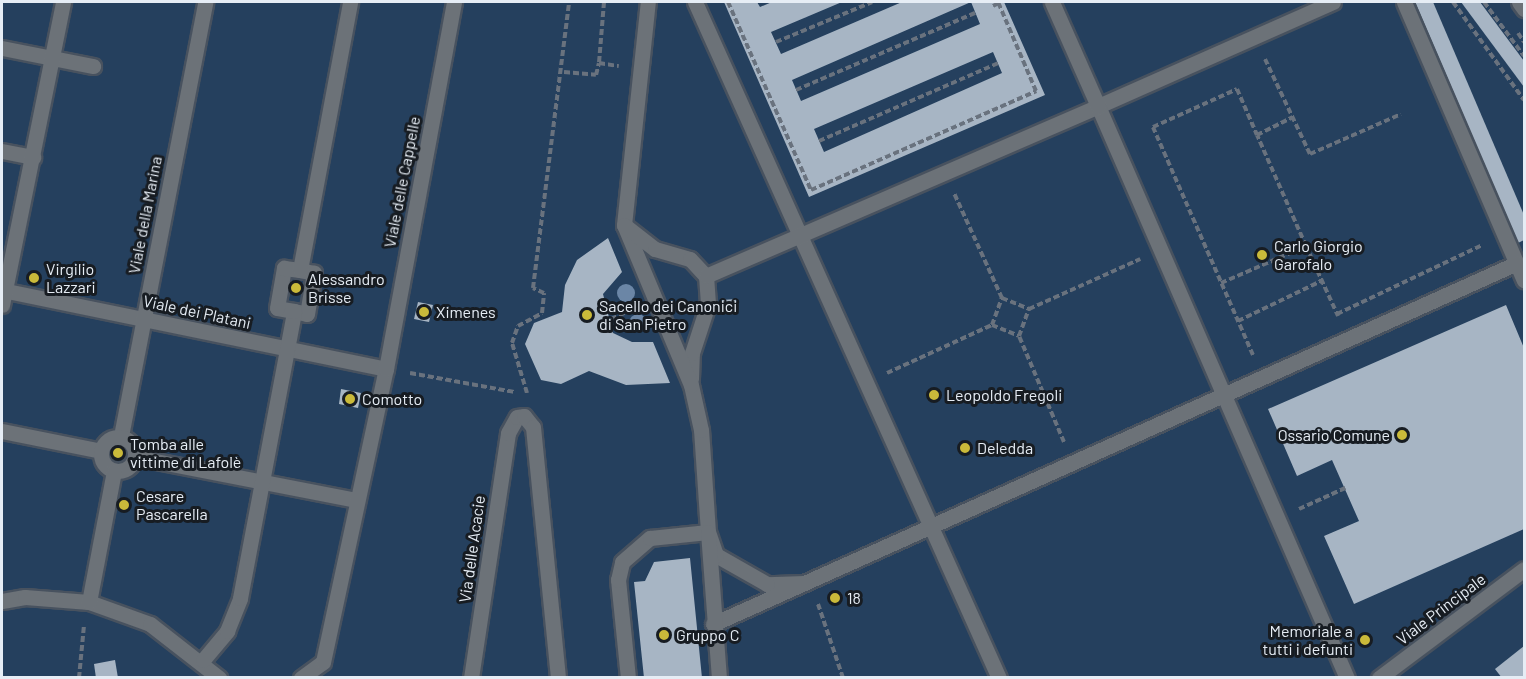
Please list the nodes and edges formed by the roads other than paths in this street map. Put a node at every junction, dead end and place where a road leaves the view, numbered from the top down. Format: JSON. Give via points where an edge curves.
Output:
{"nodes":[{"id":1,"x":63,"y":2,"type":"edge"},
{"id":2,"x":205,"y":2,"type":"edge"},
{"id":3,"x":350,"y":2,"type":"edge"},
{"id":4,"x":454,"y":2,"type":"edge"},
{"id":5,"x":648,"y":2,"type":"edge"},
{"id":6,"x":695,"y":2,"type":"edge"},
{"id":7,"x":1052,"y":2,"type":"edge"},
{"id":8,"x":1333,"y":2,"type":"edge"},
{"id":9,"x":1404,"y":2,"type":"edge"},
{"id":10,"x":1519,"y":2,"type":"edge"},
{"id":11,"x":1524,"y":9,"type":"edge"},
{"id":12,"x":2,"y":48,"type":"edge"},
{"id":13,"x":53,"y":58,"type":"junction"},
{"id":14,"x":93,"y":66,"type":"dead end"},
{"id":15,"x":1098,"y":106,"type":"junction"},
{"id":16,"x":2,"y":151,"type":"edge"},
{"id":17,"x":33,"y":157,"type":"junction"},
{"id":18,"x":624,"y":225,"type":"junction"},
{"id":19,"x":798,"y":237,"type":"junction"},
{"id":20,"x":1517,"y":263,"type":"junction"},
{"id":21,"x":300,"y":270,"type":"junction"},
{"id":22,"x":706,"y":276,"type":"junction"},
{"id":23,"x":1524,"y":280,"type":"edge"},
{"id":24,"x":2,"y":295,"type":"edge"},
{"id":25,"x":294,"y":311,"type":"junction"},
{"id":26,"x":144,"y":319,"type":"junction"},
{"id":27,"x":286,"y":348,"type":"junction"},
{"id":28,"x":386,"y":369,"type":"junction"},
{"id":29,"x":691,"y":386,"type":"junction"},
{"id":30,"x":1225,"y":393,"type":"junction"},
{"id":31,"x":2,"y":432,"type":"edge"},
{"id":32,"x":121,"y":436,"type":"junction"},
{"id":33,"x":101,"y":451,"type":"junction"},
{"id":34,"x":135,"y":457,"type":"junction"},
{"id":35,"x":114,"y":471,"type":"junction"},
{"id":36,"x":261,"y":481,"type":"junction"},
{"id":37,"x":357,"y":500,"type":"junction"},
{"id":38,"x":928,"y":526,"type":"junction"},
{"id":39,"x":708,"y":532,"type":"junction"},
{"id":40,"x":1524,"y":569,"type":"edge"},
{"id":41,"x":804,"y":583,"type":"junction"},
{"id":42,"x":2,"y":601,"type":"edge"},
{"id":43,"x":88,"y":602,"type":"junction"},
{"id":44,"x":713,"y":624,"type":"junction"},
{"id":45,"x":203,"y":660,"type":"junction"},
{"id":46,"x":219,"y":678,"type":"edge"},
{"id":47,"x":301,"y":678,"type":"edge"},
{"id":48,"x":471,"y":678,"type":"edge"},
{"id":49,"x":558,"y":678,"type":"edge"},
{"id":50,"x":628,"y":678,"type":"edge"},
{"id":51,"x":719,"y":678,"type":"edge"},
{"id":52,"x":999,"y":678,"type":"edge"},
{"id":53,"x":1347,"y":678,"type":"edge"},
{"id":54,"x":1379,"y":678,"type":"edge"}],
"edges":[{"from":1,"to":13,"type":"lane"},
{"from":2,"to":26,"type":"lane","name":"Viale della Marina"},
{"from":3,"to":21,"type":"lane"},
{"from":4,"to":28,"type":"lane","name":"Viale delle Cappelle"},
{"from":5,"to":18,"type":"lane"},
{"from":6,"to":19,"type":"lane"},
{"from":7,"to":15,"type":"lane"},
{"from":8,"to":15,"type":"lane"},
{"from":9,"to":20,"type":"lane"},
{"from":10,"to":11,"type":"lane"},
{"from":12,"to":13,"type":"lane"},
{"from":13,"to":14,"type":"lane"},
{"from":13,"to":17,"type":"lane"},
{"from":15,"to":19,"type":"lane"},
{"from":15,"to":30,"type":"lane"},
{"from":16,"to":17,"type":"lane"},
{"from":17,"to":24,"type":"lane"},
{"from":18,"to":22,"type":"lane","via":[[655,249],[690,259]]},
{"from":18,"to":29,"type":"lane"},
{"from":19,"to":22,"type":"lane"},
{"from":19,"to":38,"type":"lane"},
{"from":20,"to":23,"type":"lane"},
{"from":20,"to":30,"type":"lane"},
{"from":21,"to":25,"type":"lane","via":[[314,273],[307,314]]},
{"from":21,"to":25,"type":"lane","via":[[284,268],[277,308]]},
{"from":22,"to":29,"type":"lane","via":[[708,304],[692,353]]},
{"from":24,"to":26,"type":"lane","name":"Viale dei Platani"},
{"from":25,"to":27,"type":"lane"},
{"from":26,"to":27,"type":"lane","name":"Viale dei Platani"},
{"from":26,"to":32,"type":"lane","name":"Viale della Marina"},
{"from":27,"to":28,"type":"lane","name":"Viale dei Platani"},
{"from":27,"to":36,"type":"lane"},
{"from":28,"to":37,"type":"lane","name":"Viale delle Cappelle"},
{"from":29,"to":39,"type":"lane","via":[[701,430]]},
{"from":30,"to":38,"type":"lane"},
{"from":30,"to":53,"type":"lane"},
{"from":31,"to":33,"type":"lane"},
{"from":32,"to":33,"type":"lane","via":[[109,439]]},
{"from":32,"to":34,"type":"lane","via":[[132,442]]},
{"from":33,"to":35,"type":"lane","via":[[106,466]]},
{"from":34,"to":35,"type":"lane","via":[[128,469]]},
{"from":34,"to":36,"type":"lane"},
{"from":35,"to":43,"type":"lane"},
{"from":36,"to":37,"type":"lane"},
{"from":36,"to":45,"type":"lane","via":[[240,598],[227,631]]},
{"from":37,"to":47,"type":"lane","name":"Viale delle Cappelle","via":[[323,662]]},
{"from":38,"to":41,"type":"lane"},
{"from":38,"to":52,"type":"lane"},
{"from":39,"to":41,"type":"lane","via":[[716,555],[741,573],[767,584]]},
{"from":39,"to":44,"type":"lane"},
{"from":39,"to":50,"type":"lane","via":[[650,538],[621,562],[618,580]]},
{"from":40,"to":54,"type":"lane","name":"Viale Principale"},
{"from":41,"to":44,"type":"lane"},
{"from":42,"to":43,"type":"lane"},
{"from":43,"to":45,"type":"lane","via":[[150,624]]},
{"from":44,"to":51,"type":"lane"},
{"from":45,"to":46,"type":"lane"},
{"from":48,"to":49,"type":"lane","name":"Via delle Acacie","via":[[511,426],[524,416],[532,427]]}]}
